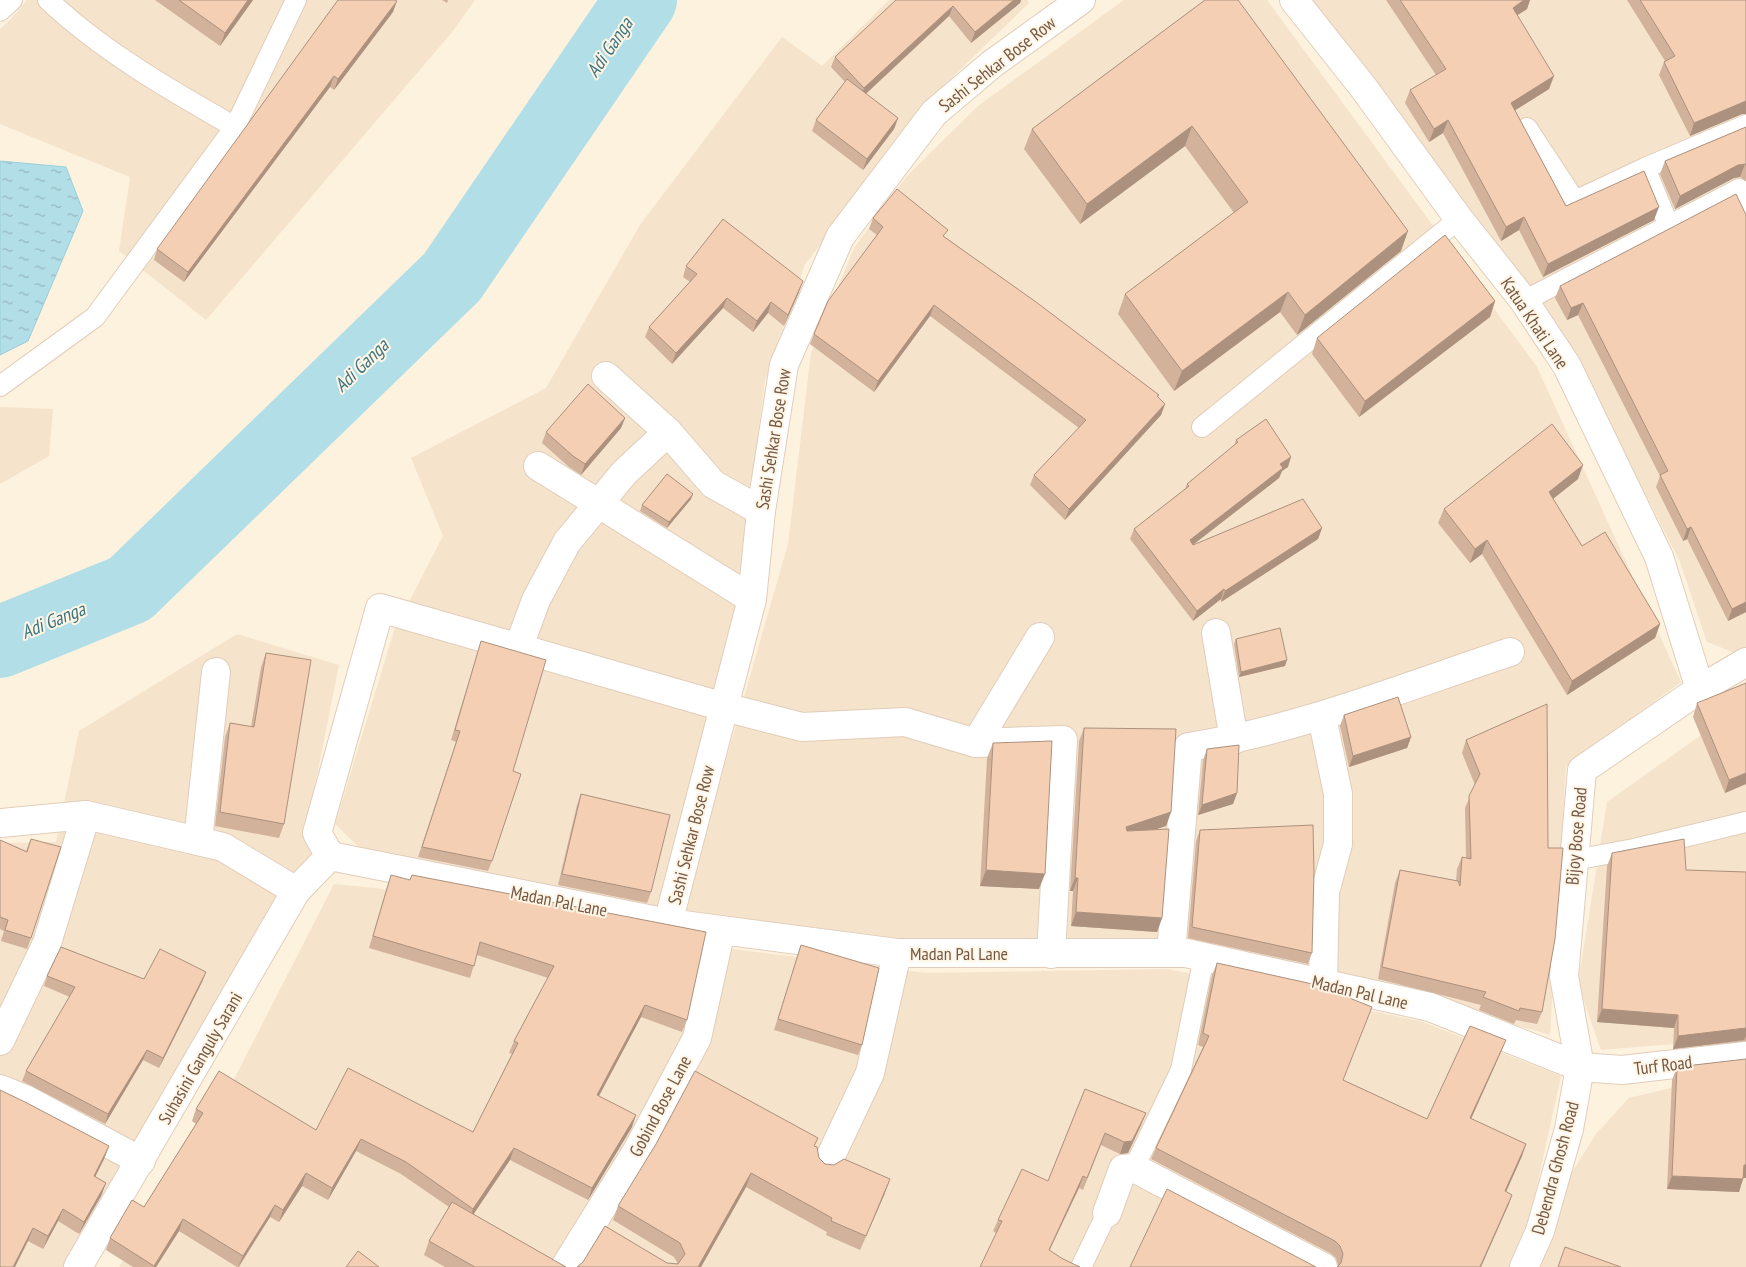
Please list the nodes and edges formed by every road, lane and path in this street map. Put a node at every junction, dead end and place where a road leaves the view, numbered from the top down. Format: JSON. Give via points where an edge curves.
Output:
{"nodes":[{"id":1,"x":12,"y":0,"type":"edge"},
{"id":2,"x":48,"y":0,"type":"edge"},
{"id":3,"x":296,"y":0,"type":"edge"},
{"id":4,"x":1081,"y":0,"type":"edge"},
{"id":5,"x":1294,"y":0,"type":"edge"},
{"id":6,"x":0,"y":11,"type":"edge"},
{"id":7,"x":1746,"y":125,"type":"edge"},
{"id":8,"x":235,"y":127,"type":"junction"},
{"id":9,"x":1527,"y":128,"type":"edge"},
{"id":10,"x":1645,"y":168,"type":"junction"},
{"id":11,"x":1746,"y":207,"type":"edge"},
{"id":12,"x":1459,"y":219,"type":"junction"},
{"id":13,"x":1669,"y":226,"type":"junction"},
{"id":14,"x":1524,"y":301,"type":"junction"},
{"id":15,"x":606,"y":376,"type":"dead end"},
{"id":16,"x":0,"y":386,"type":"edge"},
{"id":17,"x":1202,"y":427,"type":"dead end"},
{"id":18,"x":668,"y":432,"type":"junction"},
{"id":19,"x":538,"y":466,"type":"dead end"},
{"id":20,"x":599,"y":504,"type":"junction"},
{"id":21,"x":760,"y":511,"type":"junction"},
{"id":22,"x":752,"y":599,"type":"junction"},
{"id":23,"x":1216,"y":633,"type":"dead end"},
{"id":24,"x":1040,"y":637,"type":"dead end"},
{"id":25,"x":518,"y":649,"type":"junction"},
{"id":26,"x":1510,"y":652,"type":"dead end"},
{"id":27,"x":1746,"y":662,"type":"edge"},
{"id":28,"x":216,"y":672,"type":"dead end"},
{"id":29,"x":1700,"y":689,"type":"junction"},
{"id":30,"x":724,"y":707,"type":"junction"},
{"id":31,"x":1322,"y":717,"type":"junction"},
{"id":32,"x":1234,"y":740,"type":"junction"},
{"id":33,"x":976,"y":742,"type":"junction"},
{"id":34,"x":86,"y":815,"type":"junction"},
{"id":35,"x":1746,"y":822,"type":"edge"},
{"id":36,"x":0,"y":823,"type":"edge"},
{"id":37,"x":198,"y":841,"type":"junction"},
{"id":38,"x":330,"y":856,"type":"junction"},
{"id":39,"x":1574,"y":860,"type":"junction"},
{"id":40,"x":296,"y":890,"type":"junction"},
{"id":41,"x":668,"y":923,"type":"junction"},
{"id":42,"x":721,"y":930,"type":"junction"},
{"id":43,"x":897,"y":952,"type":"junction"},
{"id":44,"x":1171,"y":953,"type":"junction"},
{"id":45,"x":1051,"y":954,"type":"junction"},
{"id":46,"x":1204,"y":957,"type":"junction"},
{"id":47,"x":1322,"y":983,"type":"junction"},
{"id":48,"x":0,"y":1041,"type":"edge"},
{"id":49,"x":1746,"y":1056,"type":"edge"},
{"id":50,"x":1580,"y":1067,"type":"junction"},
{"id":51,"x":0,"y":1089,"type":"edge"},
{"id":52,"x":141,"y":1162,"type":"junction"},
{"id":53,"x":827,"y":1164,"type":"edge"},
{"id":54,"x":1134,"y":1168,"type":"junction"},
{"id":55,"x":1107,"y":1213,"type":"joint"},
{"id":56,"x":78,"y":1267,"type":"edge"},
{"id":57,"x":565,"y":1267,"type":"edge"},
{"id":58,"x":1080,"y":1267,"type":"edge"},
{"id":59,"x":1323,"y":1267,"type":"edge"},
{"id":60,"x":1524,"y":1267,"type":"edge"}],
"edges":[{"from":1,"to":6,"type":"lane"},
{"from":2,"to":8,"type":"lane","via":[[74,25],[183,98]]},
{"from":3,"to":8,"type":"lane"},
{"from":4,"to":21,"type":"street","name":"Sashi Sehkar Bose Row","via":[[992,64],[934,113],[840,236],[784,364]]},
{"from":5,"to":12,"type":"street","name":"Katua Khati Lane","via":[[1363,87]]},
{"from":7,"to":10,"type":"lane"},
{"from":8,"to":16,"type":"lane","via":[[95,317]]},
{"from":9,"to":10,"type":"lane","via":[[1575,201]]},
{"from":10,"to":13,"type":"lane"},
{"from":11,"to":13,"type":"lane","via":[[1739,189]]},
{"from":12,"to":14,"type":"street","name":"Katua Khati Lane"},
{"from":12,"to":17,"type":"lane"},
{"from":13,"to":14,"type":"lane"},
{"from":14,"to":29,"type":"street","name":"Katua Khati Lane","via":[[1566,366],[1659,557]]},
{"from":15,"to":18,"type":"street"},
{"from":18,"to":20,"type":"street","via":[[624,473]]},
{"from":18,"to":21,"type":"street","via":[[713,484]]},
{"from":19,"to":20,"type":"street"},
{"from":20,"to":22,"type":"street"},
{"from":20,"to":25,"type":"street","via":[[567,542],[536,600]]},
{"from":21,"to":22,"type":"street","name":"Sashi Sehkar Bose Row"},
{"from":22,"to":30,"type":"street","name":"Sashi Sehkar Bose Row"},
{"from":23,"to":32,"type":"street"},
{"from":24,"to":33,"type":"street"},
{"from":25,"to":30,"type":"street"},
{"from":25,"to":38,"type":"street","via":[[380,608],[317,834]]},
{"from":26,"to":31,"type":"street"},
{"from":27,"to":29,"type":"street","name":"Bijoy Bose Road"},
{"from":28,"to":37,"type":"street"},
{"from":29,"to":39,"type":"street","name":"Bijoy Bose Road","via":[[1582,770]]},
{"from":30,"to":33,"type":"street","via":[[802,727],[905,722]]},
{"from":30,"to":41,"type":"street","name":"Sashi Sehkar Bose Row"},
{"from":31,"to":32,"type":"street"},
{"from":31,"to":47,"type":"street","via":[[1338,794],[1338,844],[1325,892]]},
{"from":32,"to":44,"type":"street","via":[[1188,747]]},
{"from":33,"to":45,"type":"street","via":[[1063,740]]},
{"from":34,"to":36,"type":"street"},
{"from":34,"to":37,"type":"street"},
{"from":34,"to":48,"type":"street","via":[[47,943]]},
{"from":35,"to":39,"type":"lane"},
{"from":37,"to":40,"type":"street","via":[[223,847]]},
{"from":38,"to":40,"type":"street","name":"Suhasini Ganguly Sarani"},
{"from":38,"to":41,"type":"street","name":"Madan Pal Lane"},
{"from":39,"to":50,"type":"street","name":"Bijoy Bose Road","via":[[1564,976]]},
{"from":40,"to":52,"type":"street","name":"Suhasini Ganguly Sarani"},
{"from":41,"to":42,"type":"street","name":"Madan Pal Lane"},
{"from":42,"to":43,"type":"street","name":"Madan Pal Lane"},
{"from":42,"to":57,"type":"street","name":"Gobind Bose Lane","via":[[697,1038],[601,1227]]},
{"from":43,"to":45,"type":"street","name":"Madan Pal Lane"},
{"from":43,"to":53,"type":"street","via":[[870,1073]]},
{"from":44,"to":45,"type":"street","name":"Madan Pal Lane"},
{"from":44,"to":46,"type":"street","name":"Madan Pal Lane"},
{"from":46,"to":47,"type":"street","name":"Madan Pal Lane"},
{"from":46,"to":54,"type":"lane","via":[[1181,1070]]},
{"from":47,"to":50,"type":"street","name":"Madan Pal Lane","via":[[1430,1007]]},
{"from":49,"to":50,"type":"street","name":"Turf Road","via":[[1622,1070]]},
{"from":50,"to":60,"type":"street","name":"Debendra Ghosh Road","via":[[1566,1138],[1540,1231]]},
{"from":51,"to":52,"type":"street","via":[[28,1100]]},
{"from":52,"to":56,"type":"street","name":"Suhasini Ganguly Sarani"},
{"from":54,"to":55,"type":"street","via":[[1123,1169]]},
{"from":54,"to":59,"type":"street"},
{"from":55,"to":58,"type":"lane"}]}
